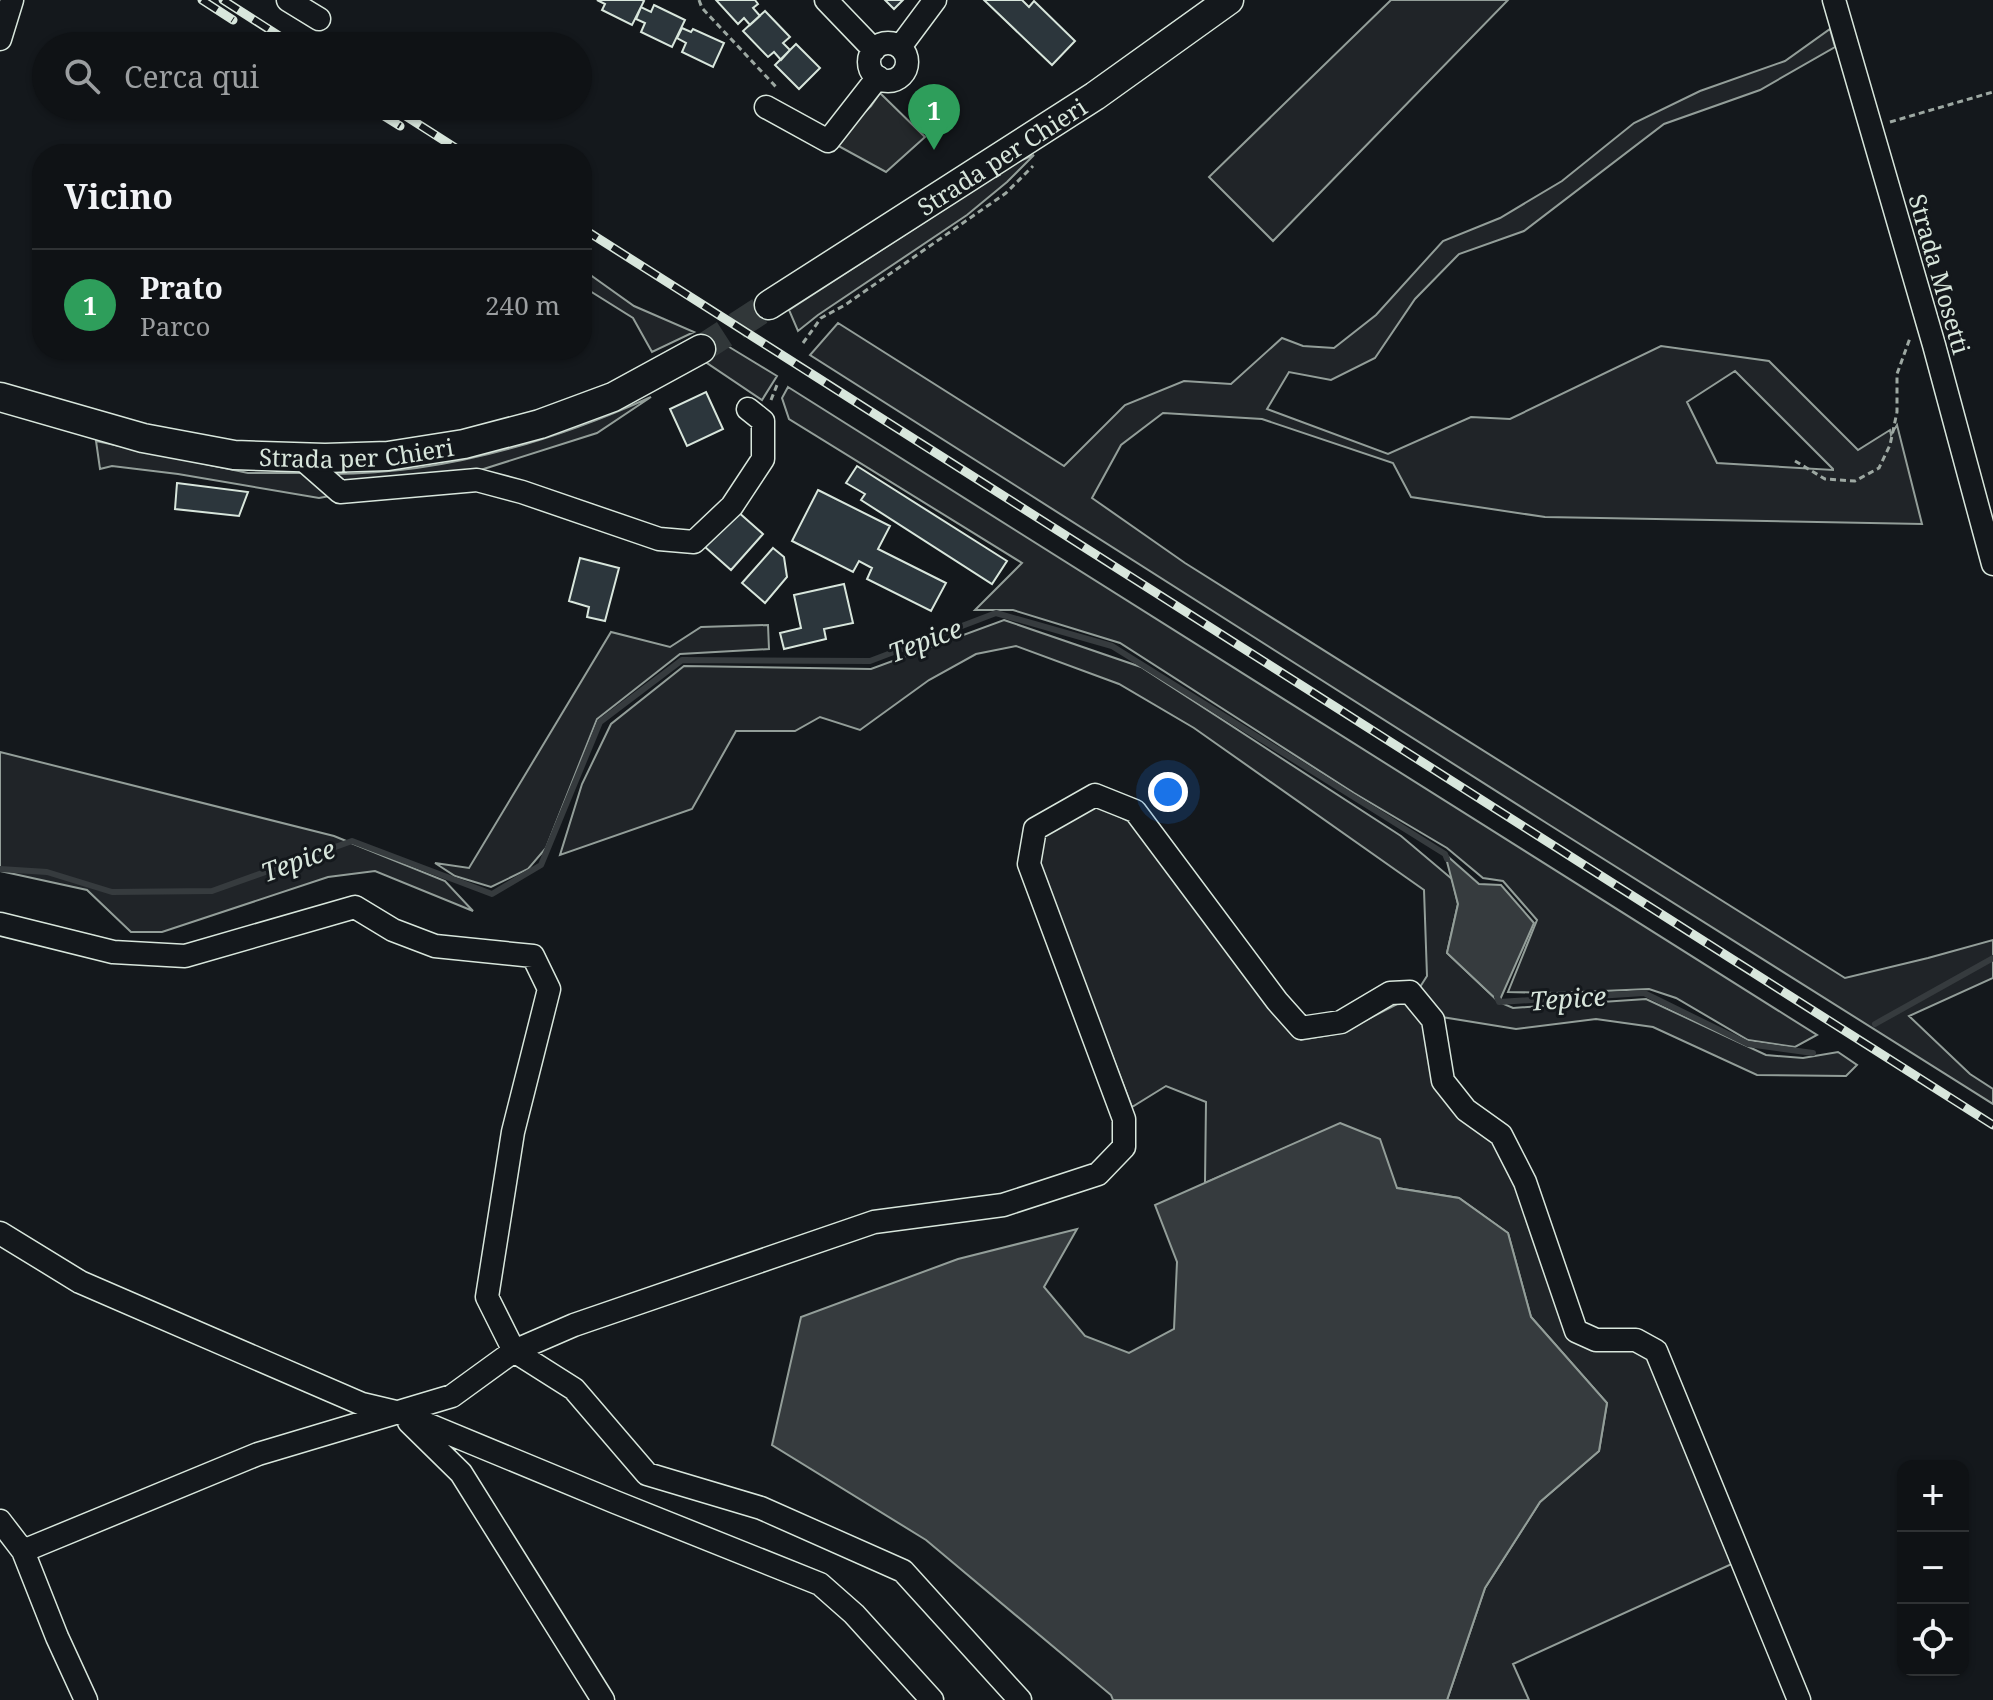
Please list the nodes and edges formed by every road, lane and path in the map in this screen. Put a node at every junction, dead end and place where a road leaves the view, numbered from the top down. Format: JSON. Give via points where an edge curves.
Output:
{"nodes":[{"id":1,"x":12,"y":0,"type":"edge"},
{"id":2,"x":288,"y":0,"type":"edge"},
{"id":3,"x":699,"y":0,"type":"edge"},
{"id":4,"x":826,"y":0,"type":"edge"},
{"id":5,"x":935,"y":0,"type":"edge"},
{"id":6,"x":1229,"y":0,"type":"edge"},
{"id":7,"x":1834,"y":0,"type":"edge"},
{"id":8,"x":319,"y":19,"type":"dead end"},
{"id":9,"x":0,"y":39,"type":"edge"},
{"id":10,"x":900,"y":47,"type":"junction"},
{"id":11,"x":874,"y":50,"type":"junction"},
{"id":12,"x":878,"y":77,"type":"junction"},
{"id":13,"x":1993,"y":92,"type":"edge"},
{"id":14,"x":766,"y":107,"type":"dead end"},
{"id":15,"x":794,"y":122,"type":"junction"},
{"id":16,"x":1870,"y":124,"type":"junction"},
{"id":17,"x":1034,"y":165,"type":"dead end"},
{"id":18,"x":769,"y":305,"type":"tunnel mouth"},
{"id":19,"x":1927,"y":323,"type":"junction"},
{"id":20,"x":803,"y":343,"type":"dead end"},
{"id":21,"x":701,"y":349,"type":"tunnel mouth"},
{"id":22,"x":0,"y":397,"type":"edge"},
{"id":23,"x":748,"y":409,"type":"dead end"},
{"id":24,"x":300,"y":457,"type":"junction"},
{"id":25,"x":1795,"y":461,"type":"dead end"},
{"id":26,"x":1993,"y":564,"type":"edge"},
{"id":27,"x":0,"y":924,"type":"edge"},
{"id":28,"x":0,"y":1233,"type":"edge"},
{"id":29,"x":514,"y":1351,"type":"junction"},
{"id":30,"x":400,"y":1413,"type":"junction"},
{"id":31,"x":0,"y":1521,"type":"edge"},
{"id":32,"x":23,"y":1551,"type":"junction"},
{"id":33,"x":86,"y":1700,"type":"edge"},
{"id":34,"x":603,"y":1700,"type":"edge"},
{"id":35,"x":932,"y":1700,"type":"edge"},
{"id":36,"x":1020,"y":1700,"type":"edge"},
{"id":37,"x":1799,"y":1700,"type":"edge"}],
"edges":[{"from":1,"to":9,"type":"street"},
{"from":2,"to":8,"type":"street"},
{"from":3,"to":15,"type":"path","via":[[783,94]]},
{"from":4,"to":11,"type":"street"},
{"from":5,"to":10,"type":"street"},
{"from":6,"to":18,"type":"main road","name":"Strada per Chieri","via":[[1095,96]]},
{"from":7,"to":16,"type":"street","name":"Strada Mosetti"},
{"from":10,"to":11,"type":"street","via":[[888,43]]},
{"from":10,"to":12,"type":"street","via":[[908,63],[903,74],[893,81]]},
{"from":11,"to":12,"type":"street","via":[[869,64]]},
{"from":12,"to":15,"type":"street","via":[[828,141]]},
{"from":13,"to":16,"type":"path"},
{"from":14,"to":15,"type":"street"},
{"from":16,"to":19,"type":"street","name":"Strada Mosetti"},
{"from":17,"to":20,"type":"path","via":[[1006,193],[821,318]]},
{"from":19,"to":25,"type":"path","via":[[1912,334],[1897,374],[1897,412],[1879,468],[1855,481],[1825,479]]},
{"from":19,"to":26,"type":"street","name":"Strada Mosetti"},
{"from":21,"to":24,"type":"main road","name":"Strada per Chieri","via":[[613,397],[540,424],[388,456]]},
{"from":22,"to":24,"type":"main road","name":"Strada per Chieri","via":[[143,438],[234,455]]},
{"from":23,"to":24,"type":"street","via":[[763,421],[763,459],[732,506],[694,542],[659,539],[477,480],[340,492]]},
{"from":27,"to":29,"type":"street","via":[[113,952],[185,956],[355,907],[393,930],[435,946],[533,956],[549,989],[513,1132],[487,1297]]},
{"from":28,"to":30,"type":"street","via":[[80,1282],[362,1404]]},
{"from":29,"to":30,"type":"street","via":[[452,1396]]},
{"from":29,"to":36,"type":"street","via":[[574,1389],[647,1474],[761,1508],[903,1571]]},
{"from":29,"to":37,"type":"street","via":[[574,1325],[874,1222],[1003,1205],[1098,1174],[1124,1147],[1124,1119],[1029,864],[1035,829],[1095,795],[1135,811],[1301,1028],[1341,1022],[1390,993],[1410,992],[1433,1020],[1443,1081],[1466,1110],[1501,1135],[1525,1182],[1576,1331],[1596,1340],[1636,1340],[1656,1351]]},
{"from":30,"to":32,"type":"street","via":[[258,1454]]},
{"from":30,"to":34,"type":"street","via":[[461,1473]]},
{"from":30,"to":35,"type":"street","via":[[820,1584]]},
{"from":31,"to":32,"type":"street"},
{"from":32,"to":33,"type":"street"}]}
